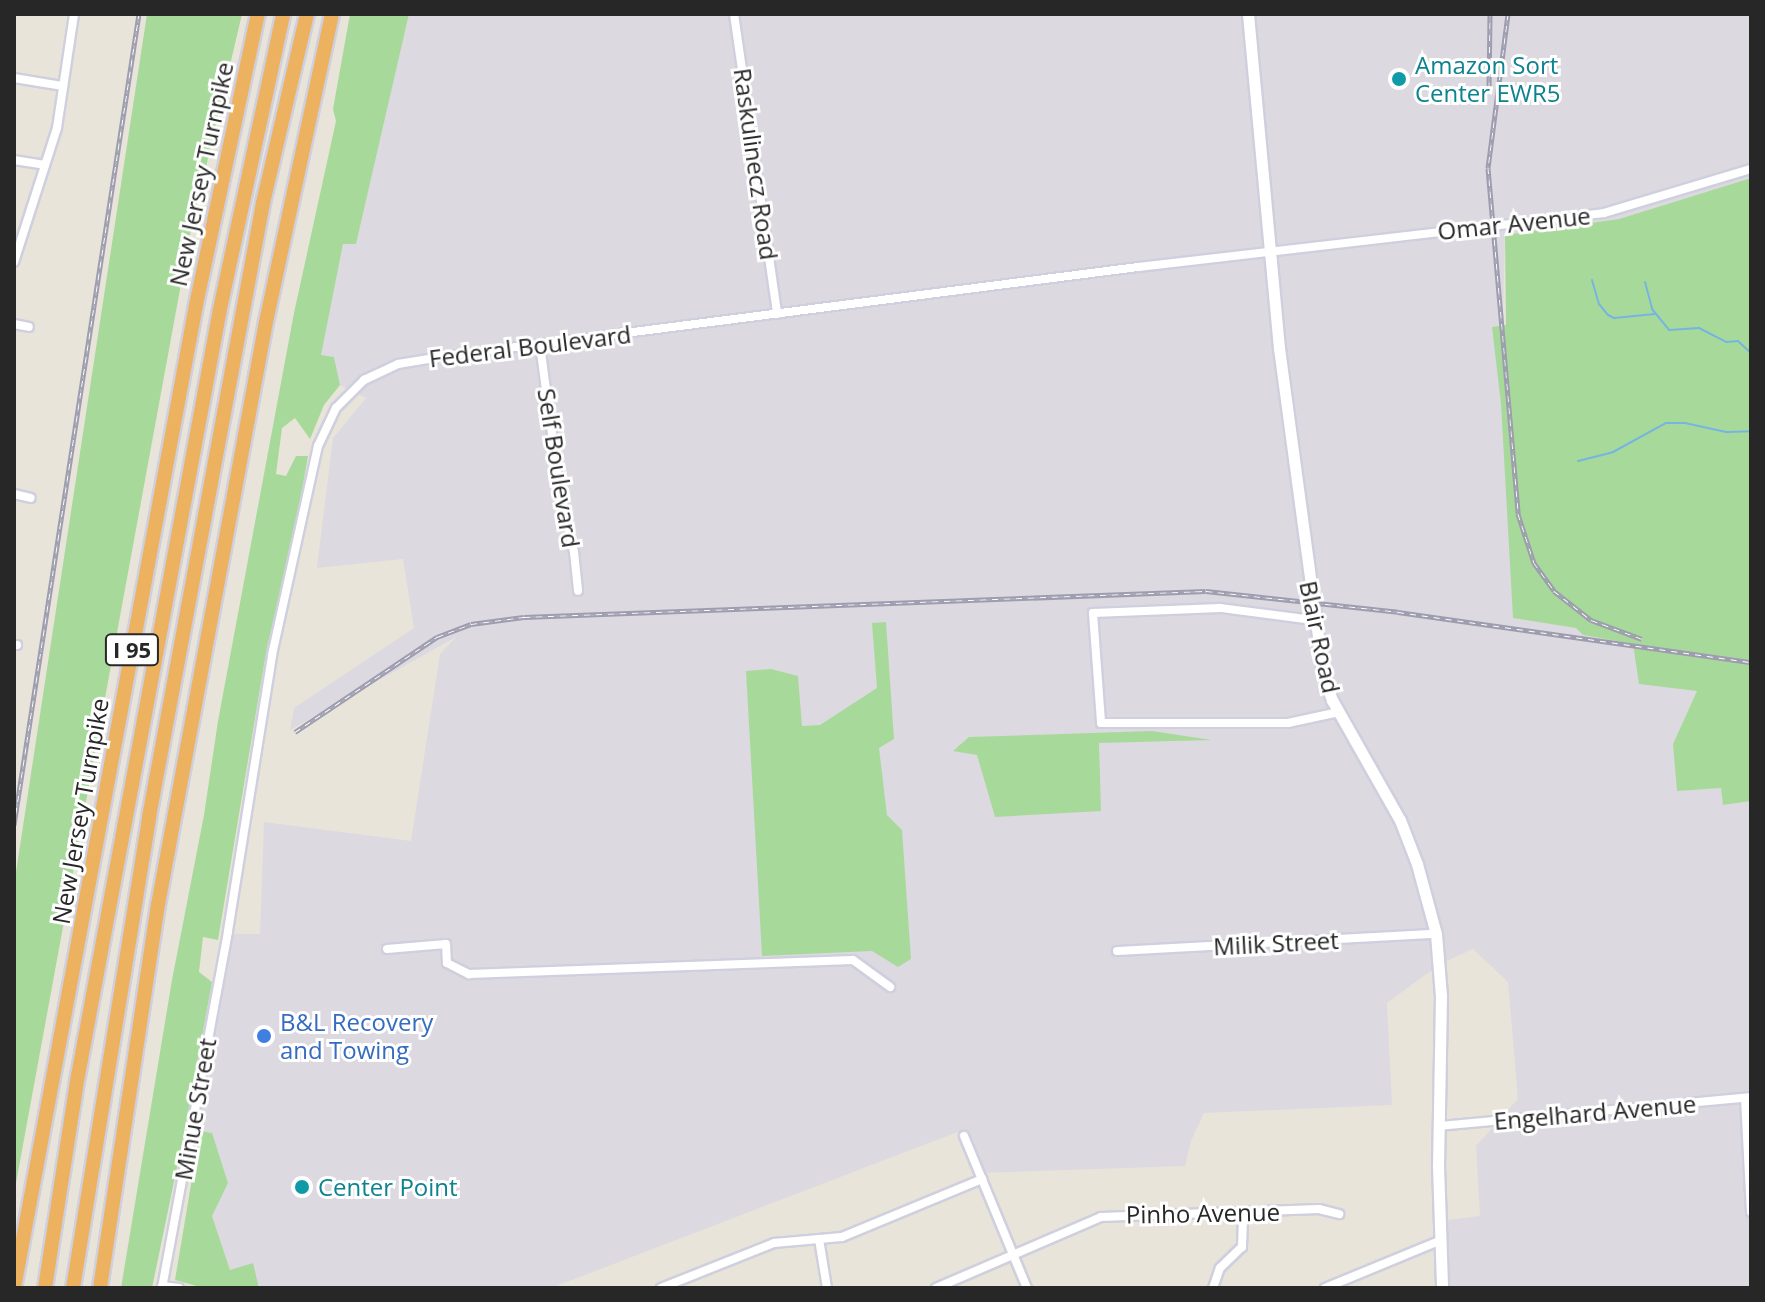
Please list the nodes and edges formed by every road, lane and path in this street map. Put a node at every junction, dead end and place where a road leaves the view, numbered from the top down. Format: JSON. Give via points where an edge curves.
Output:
{"nodes":[{"id":1,"x":74,"y":14,"type":"edge"},
{"id":2,"x":258,"y":14,"type":"edge"},
{"id":3,"x":283,"y":14,"type":"edge"},
{"id":4,"x":307,"y":14,"type":"edge"},
{"id":5,"x":332,"y":14,"type":"edge"},
{"id":6,"x":734,"y":14,"type":"edge"},
{"id":7,"x":1248,"y":14,"type":"edge"},
{"id":8,"x":14,"y":78,"type":"edge"},
{"id":9,"x":63,"y":86,"type":"junction"},
{"id":10,"x":14,"y":160,"type":"edge"},
{"id":11,"x":45,"y":165,"type":"junction"},
{"id":12,"x":1751,"y":169,"type":"edge"},
{"id":13,"x":16,"y":245,"type":"edge"},
{"id":14,"x":1271,"y":251,"type":"junction"},
{"id":15,"x":14,"y":262,"type":"edge"},
{"id":16,"x":777,"y":314,"type":"junction"},
{"id":17,"x":14,"y":324,"type":"edge"},
{"id":18,"x":29,"y":327,"type":"dead end"},
{"id":19,"x":540,"y":345,"type":"junction"},
{"id":20,"x":14,"y":494,"type":"edge"},
{"id":21,"x":31,"y":498,"type":"dead end"},
{"id":22,"x":578,"y":591,"type":"dead end"},
{"id":23,"x":1313,"y":620,"type":"junction"},
{"id":24,"x":1339,"y":712,"type":"junction"},
{"id":25,"x":228,"y":931,"type":"joint"},
{"id":26,"x":1436,"y":934,"type":"junction"},
{"id":27,"x":387,"y":949,"type":"dead end"},
{"id":28,"x":1117,"y":951,"type":"dead end"},
{"id":29,"x":890,"y":987,"type":"dead end"},
{"id":30,"x":1748,"y":1098,"type":"edge"},
{"id":31,"x":1439,"y":1126,"type":"junction"},
{"id":32,"x":964,"y":1136,"type":"dead end"},
{"id":33,"x":982,"y":1179,"type":"junction"},
{"id":34,"x":1751,"y":1212,"type":"edge"},
{"id":35,"x":1243,"y":1214,"type":"junction"},
{"id":36,"x":1339,"y":1214,"type":"dead end"},
{"id":37,"x":819,"y":1239,"type":"junction"},
{"id":38,"x":1439,"y":1241,"type":"junction"},
{"id":39,"x":1014,"y":1255,"type":"junction"},
{"id":40,"x":162,"y":1287,"type":"edge"},
{"id":41,"x":14,"y":1288,"type":"edge"},
{"id":42,"x":45,"y":1288,"type":"edge"},
{"id":43,"x":73,"y":1288,"type":"edge"},
{"id":44,"x":100,"y":1288,"type":"edge"},
{"id":45,"x":179,"y":1288,"type":"edge"},
{"id":46,"x":661,"y":1288,"type":"edge"},
{"id":47,"x":827,"y":1288,"type":"edge"},
{"id":48,"x":937,"y":1288,"type":"edge"},
{"id":49,"x":1027,"y":1288,"type":"edge"},
{"id":50,"x":1213,"y":1288,"type":"edge"},
{"id":51,"x":1325,"y":1288,"type":"edge"},
{"id":52,"x":1442,"y":1288,"type":"edge"}],
"edges":[{"from":1,"to":9,"type":"street"},
{"from":2,"to":41,"type":"highway","name":"New Jersey Turnpike","number":"I 95","via":[[196,305]]},
{"from":3,"to":42,"type":"highway","name":"New Jersey Turnpike","number":"I 95","via":[[215,339],[78,1076]]},
{"from":4,"to":43,"type":"highway","number":"I 95","via":[[263,203],[143,848]]},
{"from":5,"to":44,"type":"highway","via":[[280,250],[158,905]]},
{"from":6,"to":16,"type":"street","name":"Raskulinecz Road"},
{"from":7,"to":14,"type":"street","name":"Blair Road"},
{"from":8,"to":9,"type":"street"},
{"from":9,"to":11,"type":"street"},
{"from":10,"to":11,"type":"street"},
{"from":11,"to":13,"type":"street"},
{"from":12,"to":14,"type":"street","name":"Omar Avenue","via":[[1613,211]]},
{"from":13,"to":15,"type":"street"},
{"from":14,"to":16,"type":"street","name":"Federal Boulevard"},
{"from":14,"to":23,"type":"street","name":"Blair Road"},
{"from":16,"to":19,"type":"street","name":"Federal Boulevard"},
{"from":17,"to":18,"type":"street"},
{"from":19,"to":22,"type":"street","name":"Self Boulevard"},
{"from":19,"to":25,"type":"street","name":"Federal Boulevard","via":[[387,368],[353,389],[325,427],[272,655]]},
{"from":20,"to":21,"type":"street"},
{"from":23,"to":24,"type":"street","name":"Blair Road","via":[[1322,668]]},
{"from":23,"to":24,"type":"street","via":[[1220,608],[1093,613],[1101,723],[1288,723]]},
{"from":24,"to":26,"type":"street","name":"Blair Road","via":[[1400,820]]},
{"from":25,"to":40,"type":"street","name":"Minue Street"},
{"from":26,"to":28,"type":"street","name":"Milik Street"},
{"from":26,"to":31,"type":"street","name":"Blair Road","via":[[1441,996]]},
{"from":27,"to":29,"type":"street","via":[[446,944],[447,963],[469,974],[853,960]]},
{"from":30,"to":31,"type":"street","name":"Engelhard Avenue"},
{"from":30,"to":34,"type":"street"},
{"from":31,"to":38,"type":"street","name":"Blair Road"},
{"from":32,"to":33,"type":"street"},
{"from":33,"to":37,"type":"street","via":[[842,1237]]},
{"from":33,"to":39,"type":"street"},
{"from":35,"to":36,"type":"street","name":"Pinho Avenue","via":[[1319,1209]]},
{"from":35,"to":39,"type":"street","name":"Pinho Avenue","via":[[1101,1217]]},
{"from":35,"to":50,"type":"street","via":[[1242,1247],[1220,1268]]},
{"from":37,"to":46,"type":"street","via":[[774,1243]]},
{"from":37,"to":47,"type":"street"},
{"from":38,"to":51,"type":"street"},
{"from":38,"to":52,"type":"street","name":"Blair Road"},
{"from":39,"to":48,"type":"street","name":"Pinho Avenue"},
{"from":39,"to":49,"type":"street"},
{"from":40,"to":45,"type":"street"}]}
